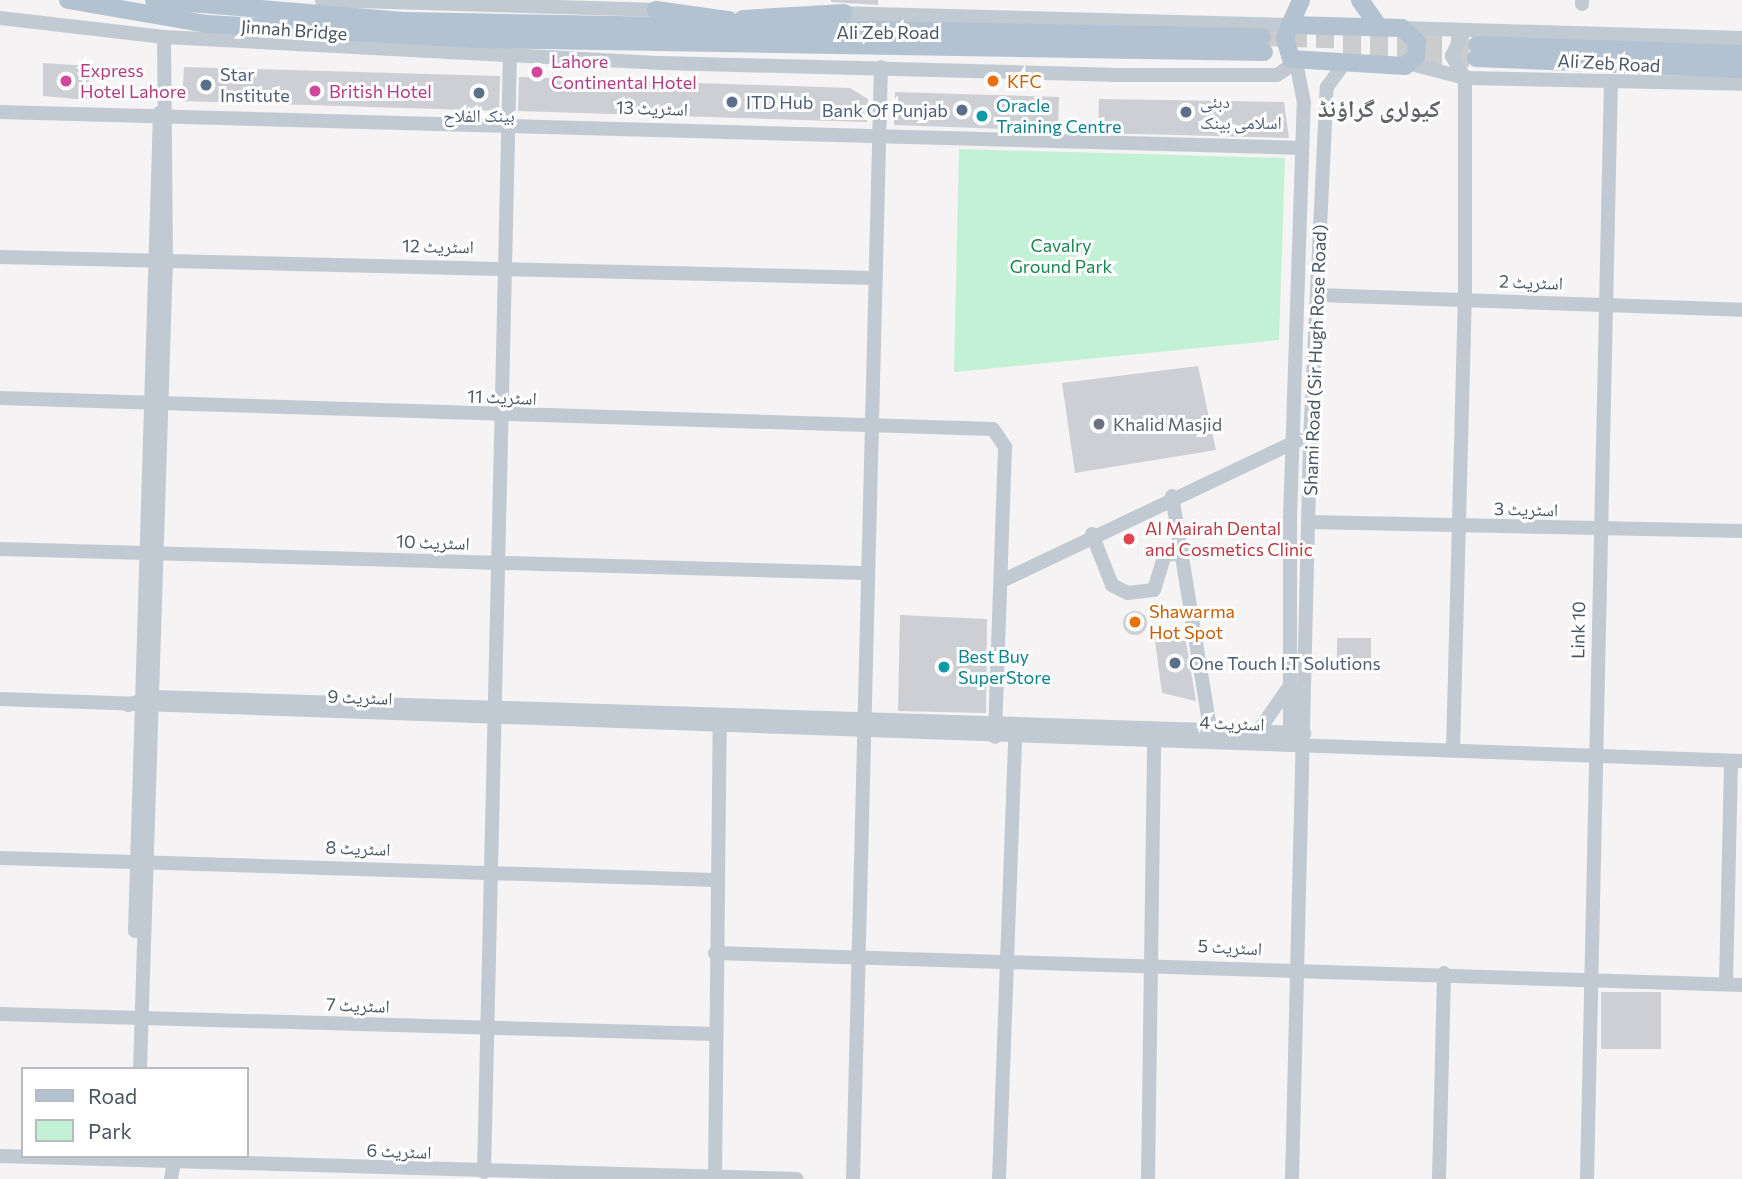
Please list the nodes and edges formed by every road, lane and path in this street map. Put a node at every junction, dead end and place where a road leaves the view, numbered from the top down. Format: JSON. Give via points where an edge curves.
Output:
{"nodes":[{"id":1,"x":68,"y":0,"type":"edge"},
{"id":2,"x":154,"y":0,"type":"edge"},
{"id":3,"x":322,"y":0,"type":"edge"},
{"id":4,"x":1301,"y":0,"type":"edge"},
{"id":5,"x":1360,"y":0,"type":"edge"},
{"id":6,"x":656,"y":10,"type":"junction"},
{"id":7,"x":844,"y":13,"type":"junction"},
{"id":8,"x":0,"y":18,"type":"edge"},
{"id":9,"x":517,"y":18,"type":"edge"},
{"id":10,"x":731,"y":20,"type":"junction"},
{"id":11,"x":1290,"y":25,"type":"junction"},
{"id":12,"x":624,"y":27,"type":"junction"},
{"id":13,"x":1379,"y":27,"type":"junction"},
{"id":14,"x":1402,"y":28,"type":"junction"},
{"id":15,"x":1464,"y":30,"type":"junction"},
{"id":16,"x":830,"y":31,"type":"junction"},
{"id":17,"x":164,"y":37,"type":"junction"},
{"id":18,"x":1742,"y":38,"type":"edge"},
{"id":19,"x":663,"y":44,"type":"junction"},
{"id":20,"x":1742,"y":54,"type":"edge"},
{"id":21,"x":510,"y":56,"type":"junction"},
{"id":22,"x":1296,"y":62,"type":"junction"},
{"id":23,"x":662,"y":63,"type":"junction"},
{"id":24,"x":1411,"y":64,"type":"junction"},
{"id":25,"x":1343,"y":65,"type":"junction"},
{"id":26,"x":881,"y":67,"type":"junction"},
{"id":27,"x":1742,"y":69,"type":"edge"},
{"id":28,"x":1465,"y":78,"type":"junction"},
{"id":29,"x":1611,"y":81,"type":"junction"},
{"id":30,"x":1742,"y":84,"type":"edge"},
{"id":31,"x":0,"y":112,"type":"edge"},
{"id":32,"x":163,"y":114,"type":"junction"},
{"id":33,"x":509,"y":123,"type":"junction"},
{"id":34,"x":878,"y":135,"type":"junction"},
{"id":35,"x":1302,"y":148,"type":"junction"},
{"id":36,"x":0,"y":257,"type":"edge"},
{"id":37,"x":160,"y":260,"type":"junction"},
{"id":38,"x":507,"y":266,"type":"junction"},
{"id":39,"x":875,"y":278,"type":"junction"},
{"id":40,"x":1318,"y":295,"type":"junction"},
{"id":41,"x":1465,"y":299,"type":"junction"},
{"id":42,"x":1608,"y":305,"type":"junction"},
{"id":43,"x":1742,"y":310,"type":"edge"},
{"id":44,"x":0,"y":398,"type":"edge"},
{"id":45,"x":155,"y":403,"type":"junction"},
{"id":46,"x":506,"y":417,"type":"junction"},
{"id":47,"x":869,"y":426,"type":"junction"},
{"id":48,"x":1292,"y":440,"type":"junction"},
{"id":49,"x":1310,"y":441,"type":"junction"},
{"id":50,"x":1172,"y":496,"type":"junction"},
{"id":51,"x":1309,"y":522,"type":"junction"},
{"id":52,"x":1460,"y":526,"type":"junction"},
{"id":53,"x":1600,"y":530,"type":"junction"},
{"id":54,"x":1742,"y":531,"type":"edge"},
{"id":55,"x":1093,"y":534,"type":"junction"},
{"id":56,"x":0,"y":549,"type":"edge"},
{"id":57,"x":1183,"y":553,"type":"junction"},
{"id":58,"x":151,"y":554,"type":"junction"},
{"id":59,"x":501,"y":563,"type":"junction"},
{"id":60,"x":864,"y":573,"type":"junction"},
{"id":61,"x":1004,"y":580,"type":"junction"},
{"id":62,"x":1289,"y":687,"type":"junction"},
{"id":63,"x":0,"y":699,"type":"edge"},
{"id":64,"x":143,"y":703,"type":"junction"},
{"id":65,"x":498,"y":714,"type":"junction"},
{"id":66,"x":866,"y":725,"type":"junction"},
{"id":67,"x":1210,"y":727,"type":"junction"},
{"id":68,"x":720,"y":729,"type":"junction"},
{"id":69,"x":995,"y":729,"type":"junction"},
{"id":70,"x":1259,"y":730,"type":"junction"},
{"id":71,"x":1015,"y":736,"type":"junction"},
{"id":72,"x":1297,"y":738,"type":"junction"},
{"id":73,"x":1154,"y":740,"type":"junction"},
{"id":74,"x":1453,"y":750,"type":"junction"},
{"id":75,"x":1595,"y":753,"type":"junction"},
{"id":76,"x":1736,"y":761,"type":"edge"},
{"id":77,"x":0,"y":858,"type":"edge"},
{"id":78,"x":143,"y":860,"type":"junction"},
{"id":79,"x":491,"y":872,"type":"junction"},
{"id":80,"x":715,"y":880,"type":"junction"},
{"id":81,"x":715,"y":953,"type":"junction"},
{"id":82,"x":863,"y":955,"type":"junction"},
{"id":83,"x":1007,"y":961,"type":"junction"},
{"id":84,"x":1151,"y":963,"type":"junction"},
{"id":85,"x":1297,"y":970,"type":"junction"},
{"id":86,"x":1444,"y":973,"type":"junction"},
{"id":87,"x":1591,"y":979,"type":"junction"},
{"id":88,"x":1726,"y":984,"type":"junction"},
{"id":89,"x":1742,"y":985,"type":"edge"},
{"id":90,"x":0,"y":1014,"type":"edge"},
{"id":91,"x":137,"y":1018,"type":"junction"},
{"id":92,"x":489,"y":1028,"type":"junction"},
{"id":93,"x":716,"y":1034,"type":"junction"},
{"id":94,"x":132,"y":1067,"type":"edge"},
{"id":95,"x":140,"y":1067,"type":"edge"},
{"id":96,"x":0,"y":1156,"type":"edge"},
{"id":97,"x":21,"y":1156,"type":"edge"},
{"id":98,"x":134,"y":1158,"type":"edge"},
{"id":99,"x":174,"y":1162,"type":"junction"},
{"id":100,"x":267,"y":1172,"type":"edge"},
{"id":101,"x":484,"y":1172,"type":"junction"},
{"id":102,"x":346,"y":1174,"type":"edge"},
{"id":103,"x":459,"y":1175,"type":"edge"},
{"id":104,"x":715,"y":1176,"type":"junction"},
{"id":105,"x":612,"y":1177,"type":"edge"},
{"id":106,"x":171,"y":1179,"type":"edge"},
{"id":107,"x":797,"y":1179,"type":"edge"},
{"id":108,"x":853,"y":1179,"type":"edge"},
{"id":109,"x":999,"y":1179,"type":"edge"},
{"id":110,"x":1148,"y":1179,"type":"edge"},
{"id":111,"x":1292,"y":1179,"type":"edge"},
{"id":112,"x":1439,"y":1179,"type":"edge"},
{"id":113,"x":1587,"y":1179,"type":"edge"}],
"edges":[{"from":1,"to":9,"type":"main road","name":"Jinnah Bridge","via":[[266,29]]},
{"from":2,"to":9,"type":"main road","name":"Jinnah Bridge","via":[[304,17]]},
{"from":3,"to":9,"type":"street"},
{"from":4,"to":11,"type":"main road"},
{"from":5,"to":13,"type":"main road"},
{"from":6,"to":7,"type":"street"},
{"from":6,"to":9,"type":"street"},
{"from":6,"to":10,"type":"main road"},
{"from":7,"to":10,"type":"main road"},
{"from":7,"to":11,"type":"street"},
{"from":8,"to":17,"type":"street"},
{"from":9,"to":12,"type":"main road","name":"Ali Zeb Road"},
{"from":9,"to":19,"type":"main road","name":"Ali Zeb Road"},
{"from":10,"to":12,"type":"main road"},
{"from":10,"to":16,"type":"main road"},
{"from":11,"to":13,"type":"main road"},
{"from":11,"to":22,"type":"main road","via":[[1285,50]]},
{"from":12,"to":16,"type":"main road","name":"Ali Zeb Road"},
{"from":13,"to":14,"type":"main road"},
{"from":14,"to":15,"type":"street"},
{"from":14,"to":24,"type":"main road","via":[[1417,42]]},
{"from":15,"to":18,"type":"street"},
{"from":15,"to":28,"type":"street","via":[[1452,56]]},
{"from":16,"to":19,"type":"main road","name":"Ali Zeb Road","via":[[1263,44]]},
{"from":17,"to":21,"type":"street"},
{"from":17,"to":32,"type":"street"},
{"from":19,"to":23,"type":"street"},
{"from":20,"to":27,"type":"main road","name":"Ali Zeb Road","via":[[1476,51]]},
{"from":21,"to":23,"type":"street"},
{"from":21,"to":33,"type":"street"},
{"from":22,"to":25,"type":"main road"},
{"from":22,"to":26,"type":"street","via":[[1277,75]]},
{"from":22,"to":35,"type":"street","name":"Shami Road (Sir Hugh Rose Road)","via":[[1304,94]]},
{"from":23,"to":26,"type":"street"},
{"from":24,"to":25,"type":"main road"},
{"from":24,"to":28,"type":"street"},
{"from":25,"to":40,"type":"street","name":"Shami Road (Sir Hugh Rose Road)","via":[[1327,87]]},
{"from":26,"to":34,"type":"street"},
{"from":28,"to":29,"type":"street"},
{"from":28,"to":41,"type":"street"},
{"from":29,"to":30,"type":"street"},
{"from":29,"to":42,"type":"street","name":"Link 10"},
{"from":31,"to":32,"type":"street","name":"اسٹریٹ 13"},
{"from":32,"to":33,"type":"street","name":"اسٹریٹ 13"},
{"from":32,"to":37,"type":"street"},
{"from":33,"to":34,"type":"street","name":"اسٹریٹ 13"},
{"from":33,"to":38,"type":"street"},
{"from":34,"to":35,"type":"street","name":"اسٹریٹ 13"},
{"from":34,"to":39,"type":"street"},
{"from":35,"to":48,"type":"street","name":"Shami Road (Sir Hugh Rose Road)"},
{"from":36,"to":37,"type":"street","name":"اسٹریٹ 12"},
{"from":37,"to":38,"type":"street","name":"اسٹریٹ 12"},
{"from":37,"to":45,"type":"street"},
{"from":38,"to":39,"type":"street","name":"اسٹریٹ 12"},
{"from":38,"to":46,"type":"street"},
{"from":39,"to":47,"type":"street"},
{"from":40,"to":41,"type":"street","name":"اسٹریٹ 2"},
{"from":40,"to":49,"type":"street","name":"Shami Road (Sir Hugh Rose Road)"},
{"from":41,"to":42,"type":"street","name":"اسٹریٹ 2"},
{"from":41,"to":52,"type":"street"},
{"from":42,"to":43,"type":"street","name":"اسٹریٹ 2"},
{"from":42,"to":53,"type":"street","name":"Link 10"},
{"from":44,"to":45,"type":"street","name":"اسٹریٹ 11"},
{"from":45,"to":46,"type":"street","name":"اسٹریٹ 11"},
{"from":45,"to":58,"type":"street"},
{"from":46,"to":47,"type":"street","name":"اسٹریٹ 11"},
{"from":46,"to":59,"type":"street"},
{"from":47,"to":60,"type":"street"},
{"from":47,"to":61,"type":"street","name":"اسٹریٹ 11","via":[[1002,434]]},
{"from":48,"to":49,"type":"street"},
{"from":48,"to":50,"type":"street"},
{"from":48,"to":62,"type":"street","name":"Shami Road (Sir Hugh Rose Road)"},
{"from":49,"to":51,"type":"street","name":"Shami Road (Sir Hugh Rose Road)"},
{"from":50,"to":55,"type":"street"},
{"from":50,"to":57,"type":"street"},
{"from":51,"to":52,"type":"street","name":"اسٹریٹ 3"},
{"from":51,"to":72,"type":"street","name":"Shami Road (Sir Hugh Rose Road)"},
{"from":52,"to":53,"type":"street","name":"اسٹریٹ 3"},
{"from":52,"to":74,"type":"street"},
{"from":53,"to":54,"type":"street","name":"اسٹریٹ 3"},
{"from":53,"to":75,"type":"street","name":"Link 10"},
{"from":55,"to":57,"type":"street","via":[[1112,585],[1128,593],[1154,590],[1165,555]]},
{"from":55,"to":61,"type":"street"},
{"from":56,"to":58,"type":"street","name":"اسٹریٹ 10"},
{"from":57,"to":67,"type":"street"},
{"from":58,"to":59,"type":"street","name":"اسٹریٹ 10"},
{"from":58,"to":64,"type":"street"},
{"from":59,"to":60,"type":"street","name":"اسٹریٹ 10"},
{"from":59,"to":65,"type":"street"},
{"from":60,"to":66,"type":"street"},
{"from":61,"to":69,"type":"street"},
{"from":62,"to":70,"type":"street"},
{"from":62,"to":72,"type":"street","name":"Shami Road (Sir Hugh Rose Road)"},
{"from":63,"to":64,"type":"street","name":"اسٹریٹ 9"},
{"from":64,"to":65,"type":"street","name":"اسٹریٹ 9"},
{"from":64,"to":78,"type":"street"},
{"from":65,"to":66,"type":"street"},
{"from":65,"to":68,"type":"street","name":"اسٹریٹ 9"},
{"from":65,"to":79,"type":"street"},
{"from":66,"to":68,"type":"street"},
{"from":66,"to":69,"type":"street"},
{"from":66,"to":82,"type":"street"},
{"from":67,"to":69,"type":"street"},
{"from":67,"to":70,"type":"street"},
{"from":68,"to":80,"type":"street"},
{"from":69,"to":71,"type":"street","name":"اسٹریٹ 4"},
{"from":70,"to":72,"type":"street"},
{"from":71,"to":73,"type":"street","name":"اسٹریٹ 4"},
{"from":71,"to":83,"type":"street"},
{"from":72,"to":73,"type":"street","name":"اسٹریٹ 4"},
{"from":72,"to":74,"type":"street","name":"اسٹریٹ 4"},
{"from":72,"to":85,"type":"street"},
{"from":73,"to":84,"type":"street"},
{"from":74,"to":75,"type":"street","name":"اسٹریٹ 4"},
{"from":75,"to":76,"type":"street","name":"اسٹریٹ 4"},
{"from":75,"to":87,"type":"street","name":"Link 10"},
{"from":76,"to":88,"type":"street"},
{"from":77,"to":78,"type":"street","name":"اسٹریٹ 8"},
{"from":78,"to":79,"type":"street","name":"اسٹریٹ 8"},
{"from":78,"to":91,"type":"street"},
{"from":79,"to":80,"type":"street","name":"اسٹریٹ 8"},
{"from":79,"to":92,"type":"street"},
{"from":80,"to":81,"type":"street"},
{"from":81,"to":82,"type":"street","name":"اسٹریٹ 5"},
{"from":81,"to":93,"type":"street"},
{"from":82,"to":83,"type":"street","name":"اسٹریٹ 5"},
{"from":82,"to":108,"type":"street"},
{"from":83,"to":84,"type":"street","name":"اسٹریٹ 5"},
{"from":83,"to":109,"type":"street"},
{"from":84,"to":85,"type":"street","name":"اسٹریٹ 5"},
{"from":84,"to":110,"type":"street"},
{"from":85,"to":86,"type":"street","name":"اسٹریٹ 5"},
{"from":85,"to":111,"type":"street"},
{"from":86,"to":87,"type":"street","name":"اسٹریٹ 5"},
{"from":86,"to":112,"type":"street"},
{"from":87,"to":88,"type":"street","name":"اسٹریٹ 5"},
{"from":87,"to":113,"type":"street","name":"Link 10"},
{"from":88,"to":89,"type":"street","name":"اسٹریٹ 5"},
{"from":90,"to":91,"type":"street","name":"اسٹریٹ 7"},
{"from":91,"to":92,"type":"street","name":"اسٹریٹ 7"},
{"from":91,"to":94,"type":"street"},
{"from":91,"to":95,"type":"street"},
{"from":92,"to":93,"type":"street","name":"اسٹریٹ 7"},
{"from":92,"to":101,"type":"street"},
{"from":93,"to":104,"type":"street"},
{"from":96,"to":97,"type":"street","name":"اسٹریٹ 6"},
{"from":98,"to":99,"type":"street","name":"اسٹریٹ 6"},
{"from":99,"to":100,"type":"street","name":"اسٹریٹ 6"},
{"from":99,"to":106,"type":"street"},
{"from":100,"to":102,"type":"street","name":"اسٹریٹ 6"},
{"from":101,"to":103,"type":"street","name":"اسٹریٹ 6"},
{"from":101,"to":105,"type":"street","name":"اسٹریٹ 6"},
{"from":102,"to":103,"type":"street","name":"اسٹریٹ 6"},
{"from":104,"to":105,"type":"street","name":"اسٹریٹ 6"},
{"from":104,"to":107,"type":"street","name":"اسٹریٹ 6"}]}
